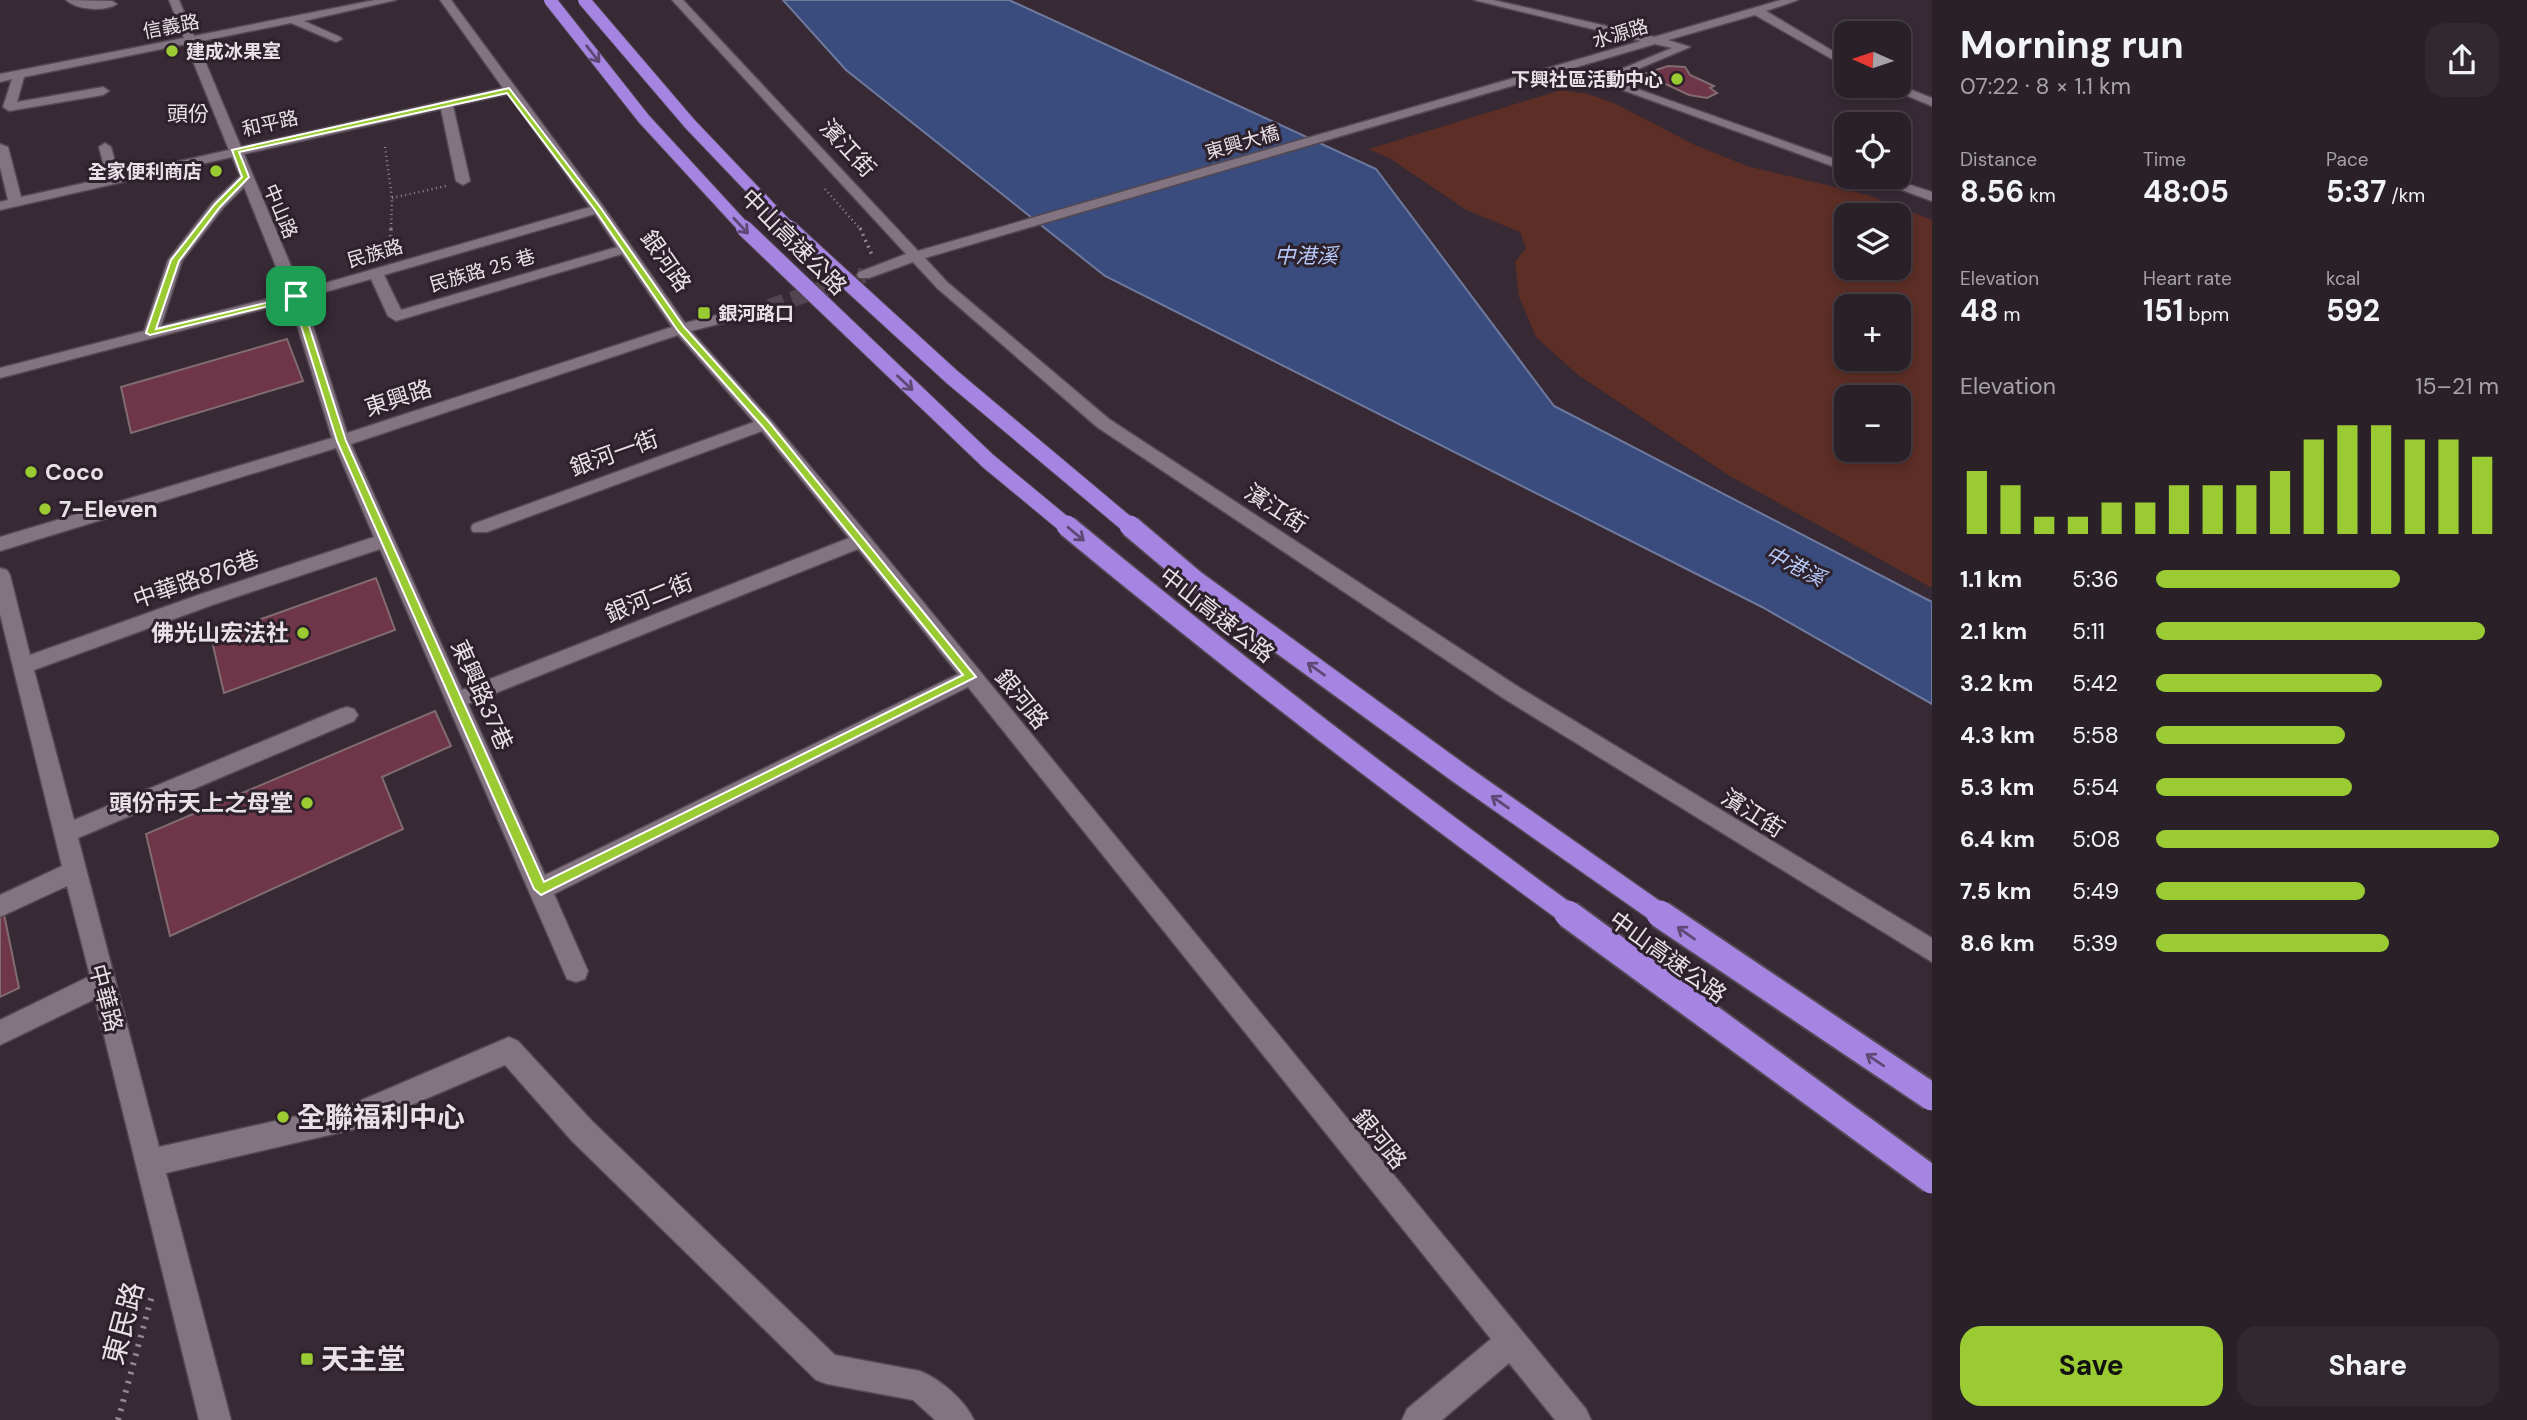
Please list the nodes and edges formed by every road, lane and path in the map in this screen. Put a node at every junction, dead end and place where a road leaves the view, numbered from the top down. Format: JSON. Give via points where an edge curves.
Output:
{"nodes":[{"id":1,"x":71,"y":0,"type":"edge"},
{"id":2,"x":174,"y":0,"type":"edge"},
{"id":3,"x":391,"y":0,"type":"edge"},
{"id":4,"x":445,"y":0,"type":"edge"},
{"id":5,"x":551,"y":0,"type":"edge"},
{"id":6,"x":584,"y":0,"type":"edge"},
{"id":7,"x":677,"y":0,"type":"edge"},
{"id":8,"x":1479,"y":0,"type":"edge"},
{"id":9,"x":1789,"y":0,"type":"edge"},
{"id":10,"x":112,"y":4,"type":"dead end"},
{"id":11,"x":1756,"y":11,"type":"junction"},
{"id":12,"x":293,"y":20,"type":"junction"},
{"id":13,"x":336,"y":39,"type":"dead end"},
{"id":14,"x":190,"y":40,"type":"junction"},
{"id":15,"x":1657,"y":40,"type":"junction"},
{"id":16,"x":1834,"y":57,"type":"edge"},
{"id":17,"x":1579,"y":64,"type":"joint"},
{"id":18,"x":19,"y":75,"type":"junction"},
{"id":19,"x":0,"y":78,"type":"edge"},
{"id":20,"x":509,"y":90,"type":"junction"},
{"id":21,"x":103,"y":91,"type":"dead end"},
{"id":22,"x":1911,"y":94,"type":"edge"},
{"id":23,"x":1932,"y":102,"type":"edge"},
{"id":24,"x":446,"y":103,"type":"junction"},
{"id":25,"x":2,"y":147,"type":"edge"},
{"id":26,"x":105,"y":147,"type":"dead end"},
{"id":27,"x":385,"y":147,"type":"dead end"},
{"id":28,"x":235,"y":151,"type":"junction"},
{"id":29,"x":1834,"y":163,"type":"edge"},
{"id":30,"x":246,"y":177,"type":"junction"},
{"id":31,"x":114,"y":179,"type":"junction"},
{"id":32,"x":463,"y":181,"type":"joint"},
{"id":33,"x":1909,"y":189,"type":"edge"},
{"id":34,"x":1932,"y":197,"type":"edge"},
{"id":35,"x":392,"y":198,"type":"junction"},
{"id":36,"x":15,"y":202,"type":"junction"},
{"id":37,"x":0,"y":206,"type":"edge"},
{"id":38,"x":597,"y":209,"type":"junction"},
{"id":39,"x":625,"y":249,"type":"junction"},
{"id":40,"x":915,"y":256,"type":"junction"},
{"id":41,"x":391,"y":268,"type":"junction"},
{"id":42,"x":375,"y":273,"type":"junction"},
{"id":43,"x":864,"y":275,"type":"tunnel mouth"},
{"id":44,"x":296,"y":296,"type":"junction"},
{"id":45,"x":769,"y":307,"type":"tunnel mouth"},
{"id":46,"x":681,"y":329,"type":"junction"},
{"id":47,"x":150,"y":333,"type":"junction"},
{"id":48,"x":0,"y":373,"type":"edge"},
{"id":49,"x":765,"y":424,"type":"junction"},
{"id":50,"x":341,"y":441,"type":"junction"},
{"id":51,"x":480,"y":528,"type":"dead end"},
{"id":52,"x":387,"y":540,"type":"junction"},
{"id":53,"x":861,"y":540,"type":"junction"},
{"id":54,"x":0,"y":544,"type":"edge"},
{"id":55,"x":0,"y":576,"type":"edge"},
{"id":56,"x":22,"y":666,"type":"junction"},
{"id":57,"x":970,"y":677,"type":"junction"},
{"id":58,"x":455,"y":701,"type":"junction"},
{"id":59,"x":347,"y":715,"type":"dead end"},
{"id":60,"x":64,"y":834,"type":"junction"},
{"id":61,"x":74,"y":872,"type":"junction"},
{"id":62,"x":541,"y":889,"type":"junction"},
{"id":63,"x":0,"y":906,"type":"edge"},
{"id":64,"x":1932,"y":951,"type":"edge"},
{"id":65,"x":576,"y":971,"type":"dead end"},
{"id":66,"x":102,"y":983,"type":"junction"},
{"id":67,"x":0,"y":1033,"type":"edge"},
{"id":68,"x":1932,"y":1097,"type":"edge"},
{"id":69,"x":150,"y":1163,"type":"junction"},
{"id":70,"x":1932,"y":1180,"type":"edge"},
{"id":71,"x":153,"y":1290,"type":"dead end"},
{"id":72,"x":1511,"y":1342,"type":"junction"},
{"id":73,"x":118,"y":1420,"type":"edge"},
{"id":74,"x":215,"y":1420,"type":"edge"},
{"id":75,"x":958,"y":1420,"type":"edge"},
{"id":76,"x":1418,"y":1420,"type":"edge"},
{"id":77,"x":1575,"y":1420,"type":"edge"}],
"edges":[{"from":1,"to":10,"type":"street","via":[[79,5]]},
{"from":2,"to":14,"type":"street","name":"中山路"},
{"from":3,"to":12,"type":"street","name":"信義路"},
{"from":4,"to":20,"type":"street","name":"銀河路"},
{"from":5,"to":70,"type":"highway","name":"中山高速公路","one_way":true,"bridge":true,"via":[[644,119],[755,240],[988,461],[1160,603],[1478,848]]},
{"from":68,"to":6,"type":"highway","name":"中山高速公路","one_way":true,"bridge":true,"via":[[1730,964],[1195,581],[952,377],[766,206]]},
{"from":7,"to":40,"type":"street","name":"濱江街"},
{"from":8,"to":15,"type":"street"},
{"from":9,"to":11,"type":"street","name":"水源路"},
{"from":11,"to":15,"type":"street","name":"水源路"},
{"from":11,"to":16,"type":"street"},
{"from":12,"to":13,"type":"street"},
{"from":12,"to":14,"type":"street","name":"信義路"},
{"from":14,"to":18,"type":"street","name":"信義路"},
{"from":14,"to":28,"type":"street","name":"中山路"},
{"from":15,"to":17,"type":"street","name":"水源路"},
{"from":15,"to":29,"type":"street","via":[[1684,47],[1601,80]]},
{"from":17,"to":40,"type":"street","name":"東興大橋"},
{"from":18,"to":19,"type":"street","name":"信義路"},
{"from":18,"to":21,"type":"street","via":[[9,107]]},
{"from":20,"to":24,"type":"street","name":"和平路"},
{"from":20,"to":38,"type":"street","name":"銀河路"},
{"from":22,"to":23,"type":"street"},
{"from":24,"to":28,"type":"street","name":"和平路"},
{"from":24,"to":32,"type":"street"},
{"from":25,"to":36,"type":"street"},
{"from":26,"to":31,"type":"street"},
{"from":27,"to":35,"type":"path"},
{"from":28,"to":30,"type":"street","name":"中山路"},
{"from":28,"to":31,"type":"street","name":"和平路"},
{"from":30,"to":44,"type":"street","name":"中山路"},
{"from":30,"to":47,"type":"street","via":[[175,260]]},
{"from":31,"to":36,"type":"street","name":"和平路"},
{"from":32,"to":35,"type":"path"},
{"from":33,"to":34,"type":"street"},
{"from":35,"to":41,"type":"path"},
{"from":36,"to":37,"type":"street","name":"和平路"},
{"from":38,"to":39,"type":"street","name":"銀河路"},
{"from":38,"to":41,"type":"street","name":"民族路"},
{"from":39,"to":42,"type":"street","name":"民族路 25 巷","via":[[396,316]]},
{"from":39,"to":46,"type":"street","name":"銀河路"},
{"from":40,"to":43,"type":"street","name":"東興大橋"},
{"from":40,"to":64,"type":"street","name":"濱江街","via":[[942,285],[1103,423],[1510,692]]},
{"from":41,"to":42,"type":"street","name":"民族路"},
{"from":42,"to":44,"type":"street","name":"民族路"},
{"from":44,"to":47,"type":"street","name":"民族路"},
{"from":44,"to":50,"type":"street","name":"中山路"},
{"from":45,"to":46,"type":"street","name":"東興路"},
{"from":46,"to":49,"type":"street","name":"銀河路"},
{"from":46,"to":50,"type":"street","name":"東興路"},
{"from":47,"to":48,"type":"street","name":"民族路"},
{"from":49,"to":51,"type":"street","name":"銀河一街"},
{"from":49,"to":53,"type":"street","name":"銀河路"},
{"from":50,"to":52,"type":"street","name":"東興路37巷"},
{"from":50,"to":54,"type":"street","name":"東興路"},
{"from":52,"to":56,"type":"street","name":"中華路876巷"},
{"from":52,"to":58,"type":"street","name":"東興路37巷"},
{"from":53,"to":57,"type":"street","name":"銀河路"},
{"from":53,"to":58,"type":"street","name":"銀河二街"},
{"from":55,"to":56,"type":"street","name":"中華路"},
{"from":56,"to":60,"type":"street","name":"中華路"},
{"from":57,"to":62,"type":"street"},
{"from":57,"to":72,"type":"street","name":"銀河路"},
{"from":58,"to":62,"type":"street","name":"東興路37巷"},
{"from":59,"to":60,"type":"street"},
{"from":60,"to":61,"type":"street","name":"中華路"},
{"from":61,"to":63,"type":"street"},
{"from":61,"to":66,"type":"street","name":"中華路"},
{"from":62,"to":65,"type":"street","name":"東興路37巷"},
{"from":66,"to":67,"type":"street"},
{"from":66,"to":69,"type":"street","name":"中華路"},
{"from":69,"to":74,"type":"street","name":"中華路"},
{"from":69,"to":75,"type":"street","via":[[355,1116],[509,1050],[582,1131],[827,1369],[920,1386]]},
{"from":71,"to":73,"type":"path","name":"東民路"},
{"from":72,"to":76,"type":"street"},
{"from":72,"to":77,"type":"street","name":"銀河路"}]}
